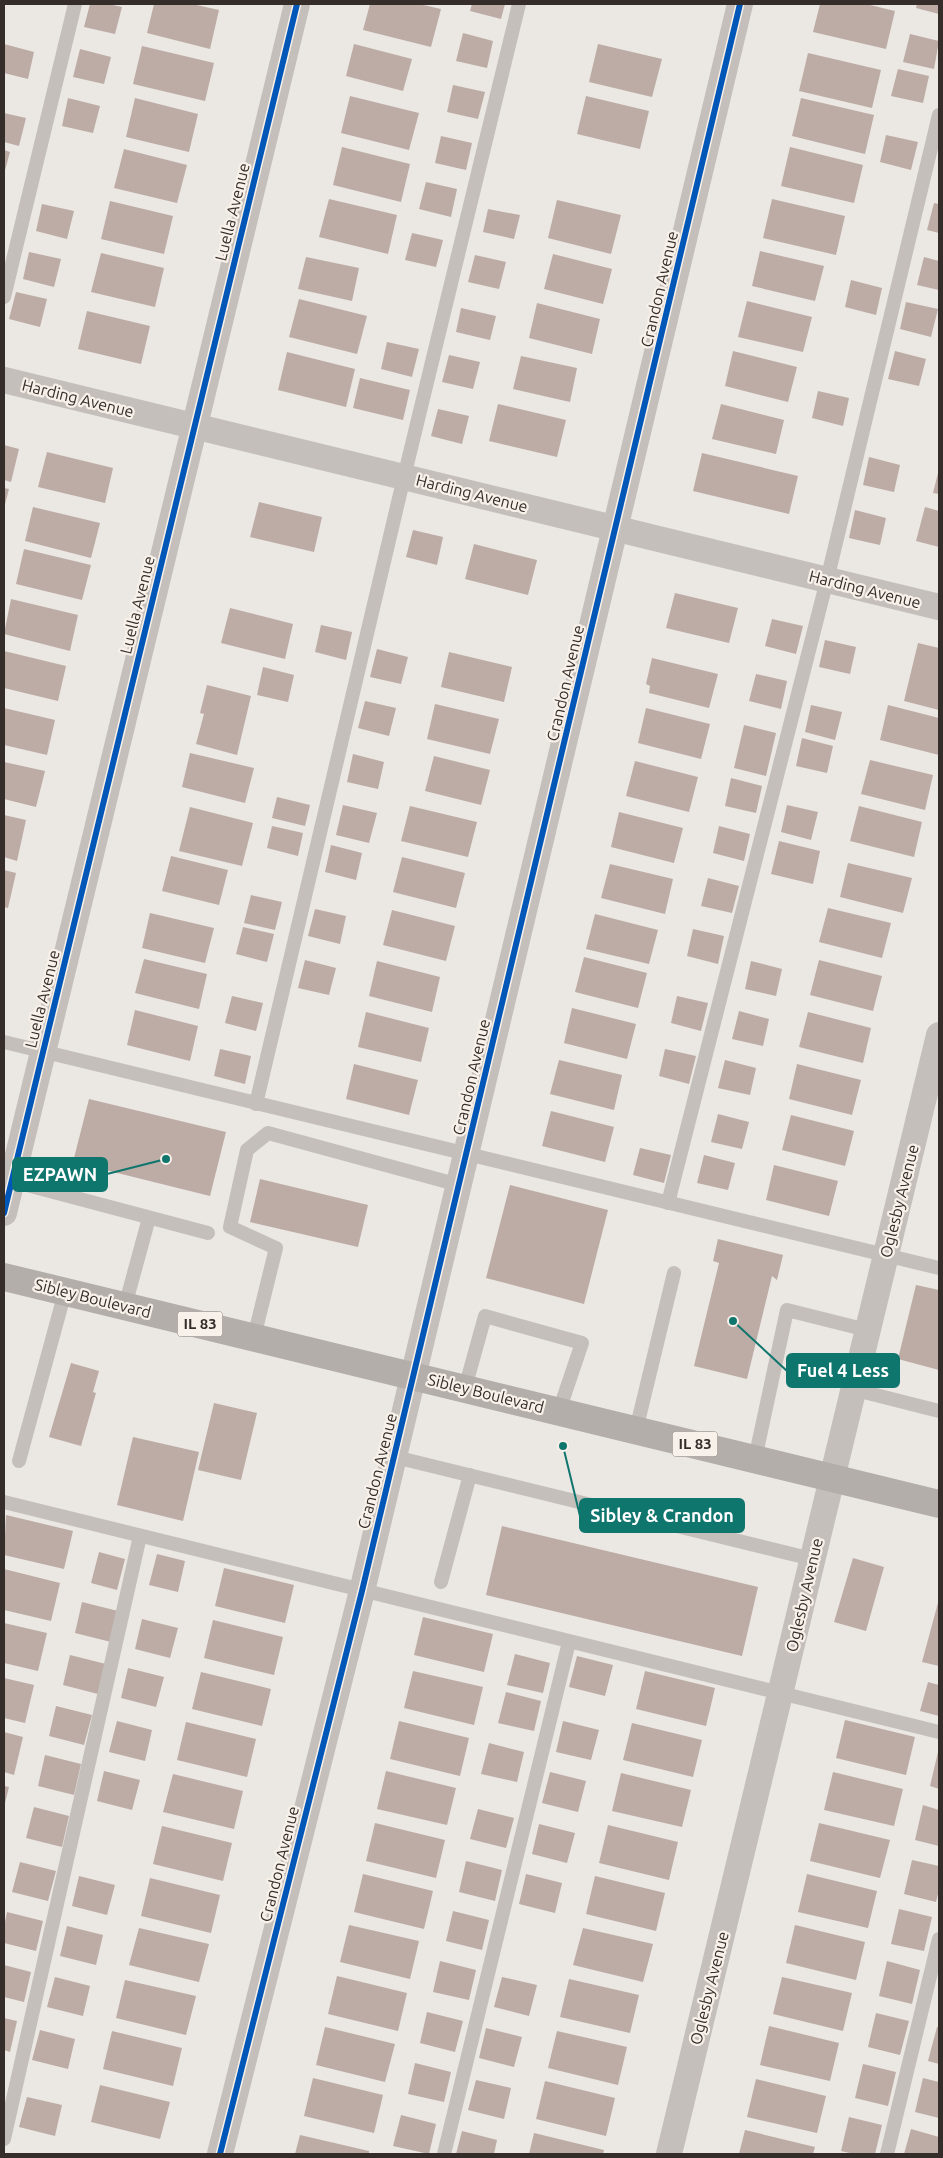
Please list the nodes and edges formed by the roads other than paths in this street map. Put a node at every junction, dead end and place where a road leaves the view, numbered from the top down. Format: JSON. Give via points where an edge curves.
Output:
{"nodes":[{"id":1,"x":74,"y":4,"type":"edge"},
{"id":2,"x":297,"y":4,"type":"edge"},
{"id":3,"x":519,"y":4,"type":"edge"},
{"id":4,"x":740,"y":4,"type":"edge"},
{"id":5,"x":939,"y":116,"type":"edge"},
{"id":6,"x":4,"y":297,"type":"edge"},
{"id":7,"x":4,"y":380,"type":"edge"},
{"id":8,"x":195,"y":426,"type":"junction"},
{"id":9,"x":404,"y":477,"type":"junction"},
{"id":10,"x":616,"y":529,"type":"junction"},
{"id":11,"x":828,"y":580,"type":"junction"},
{"id":12,"x":939,"y":607,"type":"edge"},
{"id":13,"x":939,"y":1035,"type":"edge"},
{"id":14,"x":4,"y":1042,"type":"edge"},
{"id":15,"x":43,"y":1053,"type":"junction"},
{"id":16,"x":256,"y":1104,"type":"junction"},
{"id":17,"x":466,"y":1155,"type":"junction"},
{"id":18,"x":12,"y":1181,"type":"junction"},
{"id":19,"x":459,"y":1185,"type":"junction"},
{"id":20,"x":668,"y":1203,"type":"junction"},
{"id":21,"x":4,"y":1213,"type":"edge"},
{"id":22,"x":149,"y":1218,"type":"junction"},
{"id":23,"x":208,"y":1233,"type":"dead end"},
{"id":24,"x":885,"y":1255,"type":"junction"},
{"id":25,"x":939,"y":1268,"type":"edge"},
{"id":26,"x":674,"y":1273,"type":"dead end"},
{"id":27,"x":4,"y":1277,"type":"edge"},
{"id":28,"x":65,"y":1292,"type":"junction"},
{"id":29,"x":126,"y":1306,"type":"junction"},
{"id":30,"x":867,"y":1330,"type":"junction"},
{"id":31,"x":254,"y":1337,"type":"junction"},
{"id":32,"x":414,"y":1376,"type":"junction"},
{"id":33,"x":465,"y":1388,"type":"junction"},
{"id":34,"x":852,"y":1389,"type":"junction"},
{"id":35,"x":559,"y":1411,"type":"junction"},
{"id":36,"x":939,"y":1411,"type":"edge"},
{"id":37,"x":636,"y":1430,"type":"junction"},
{"id":38,"x":395,"y":1457,"type":"junction"},
{"id":39,"x":755,"y":1459,"type":"junction"},
{"id":40,"x":19,"y":1461,"type":"dead end"},
{"id":41,"x":470,"y":1475,"type":"junction"},
{"id":42,"x":830,"y":1478,"type":"junction"},
{"id":43,"x":4,"y":1502,"type":"edge"},
{"id":44,"x":939,"y":1504,"type":"edge"},
{"id":45,"x":140,"y":1536,"type":"junction"},
{"id":46,"x":812,"y":1559,"type":"junction"},
{"id":47,"x":441,"y":1582,"type":"dead end"},
{"id":48,"x":362,"y":1590,"type":"junction"},
{"id":49,"x":570,"y":1642,"type":"junction"},
{"id":50,"x":781,"y":1693,"type":"junction"},
{"id":51,"x":939,"y":1732,"type":"edge"},
{"id":52,"x":939,"y":1939,"type":"edge"},
{"id":53,"x":4,"y":2138,"type":"edge"},
{"id":54,"x":220,"y":2154,"type":"edge"},
{"id":55,"x":444,"y":2154,"type":"edge"},
{"id":56,"x":669,"y":2154,"type":"edge"},
{"id":57,"x":887,"y":2154,"type":"edge"}],
"edges":[{"from":1,"to":6,"type":"lane"},
{"from":2,"to":8,"type":"street","name":"Luella Avenue"},
{"from":3,"to":9,"type":"lane"},
{"from":4,"to":10,"type":"street","name":"Crandon Avenue"},
{"from":5,"to":11,"type":"lane"},
{"from":7,"to":8,"type":"street","name":"Harding Avenue"},
{"from":8,"to":9,"type":"street","name":"Harding Avenue"},
{"from":8,"to":15,"type":"street","name":"Luella Avenue"},
{"from":9,"to":10,"type":"street","name":"Harding Avenue"},
{"from":9,"to":16,"type":"lane"},
{"from":10,"to":11,"type":"street","name":"Harding Avenue"},
{"from":10,"to":17,"type":"street","name":"Crandon Avenue"},
{"from":11,"to":12,"type":"street","name":"Harding Avenue"},
{"from":11,"to":20,"type":"lane"},
{"from":13,"to":24,"type":"street","name":"Oglesby Avenue"},
{"from":14,"to":15,"type":"lane"},
{"from":15,"to":16,"type":"lane"},
{"from":15,"to":18,"type":"street","name":"Luella Avenue"},
{"from":16,"to":17,"type":"lane"},
{"from":17,"to":19,"type":"street","name":"Crandon Avenue"},
{"from":17,"to":20,"type":"lane"},
{"from":18,"to":21,"type":"street","name":"Luella Avenue"},
{"from":18,"to":22,"type":"lane"},
{"from":19,"to":31,"type":"lane","via":[[268,1133],[247,1150],[230,1227],[276,1248]]},
{"from":19,"to":32,"type":"street","name":"Crandon Avenue"},
{"from":20,"to":24,"type":"lane"},
{"from":22,"to":23,"type":"lane"},
{"from":22,"to":29,"type":"lane"},
{"from":24,"to":25,"type":"lane"},
{"from":24,"to":30,"type":"street","name":"Oglesby Avenue"},
{"from":26,"to":37,"type":"lane"},
{"from":27,"to":28,"type":"main road","name":"Sibley Boulevard","number":"IL 83"},
{"from":28,"to":29,"type":"main road","name":"Sibley Boulevard","number":"IL 83"},
{"from":28,"to":40,"type":"lane"},
{"from":29,"to":31,"type":"main road","name":"Sibley Boulevard","number":"IL 83"},
{"from":30,"to":34,"type":"street","name":"Oglesby Avenue"},
{"from":30,"to":39,"type":"lane","via":[[787,1310]]},
{"from":31,"to":32,"type":"main road","name":"Sibley Boulevard","number":"IL 83"},
{"from":32,"to":33,"type":"main road","name":"Sibley Boulevard","number":"IL 83"},
{"from":32,"to":38,"type":"street","name":"Crandon Avenue"},
{"from":33,"to":35,"type":"main road","name":"Sibley Boulevard","number":"IL 83"},
{"from":33,"to":35,"type":"lane","via":[[485,1316],[582,1343]]},
{"from":34,"to":36,"type":"lane"},
{"from":34,"to":42,"type":"street","name":"Oglesby Avenue"},
{"from":35,"to":37,"type":"main road","name":"Sibley Boulevard","number":"IL 83"},
{"from":37,"to":39,"type":"main road","name":"Sibley Boulevard","number":"IL 83"},
{"from":38,"to":41,"type":"lane"},
{"from":38,"to":48,"type":"street","name":"Crandon Avenue"},
{"from":39,"to":42,"type":"main road","name":"Sibley Boulevard","number":"IL 83"},
{"from":41,"to":46,"type":"lane"},
{"from":41,"to":47,"type":"lane"},
{"from":42,"to":44,"type":"main road","name":"Sibley Boulevard","number":"IL 83"},
{"from":42,"to":46,"type":"street","name":"Oglesby Avenue"},
{"from":43,"to":45,"type":"lane"},
{"from":45,"to":48,"type":"lane"},
{"from":45,"to":53,"type":"lane"},
{"from":46,"to":50,"type":"street","name":"Oglesby Avenue"},
{"from":48,"to":49,"type":"lane"},
{"from":48,"to":54,"type":"street","name":"Crandon Avenue"},
{"from":49,"to":50,"type":"lane"},
{"from":49,"to":55,"type":"lane"},
{"from":50,"to":51,"type":"lane"},
{"from":50,"to":56,"type":"street","name":"Oglesby Avenue"},
{"from":52,"to":57,"type":"lane"}]}
